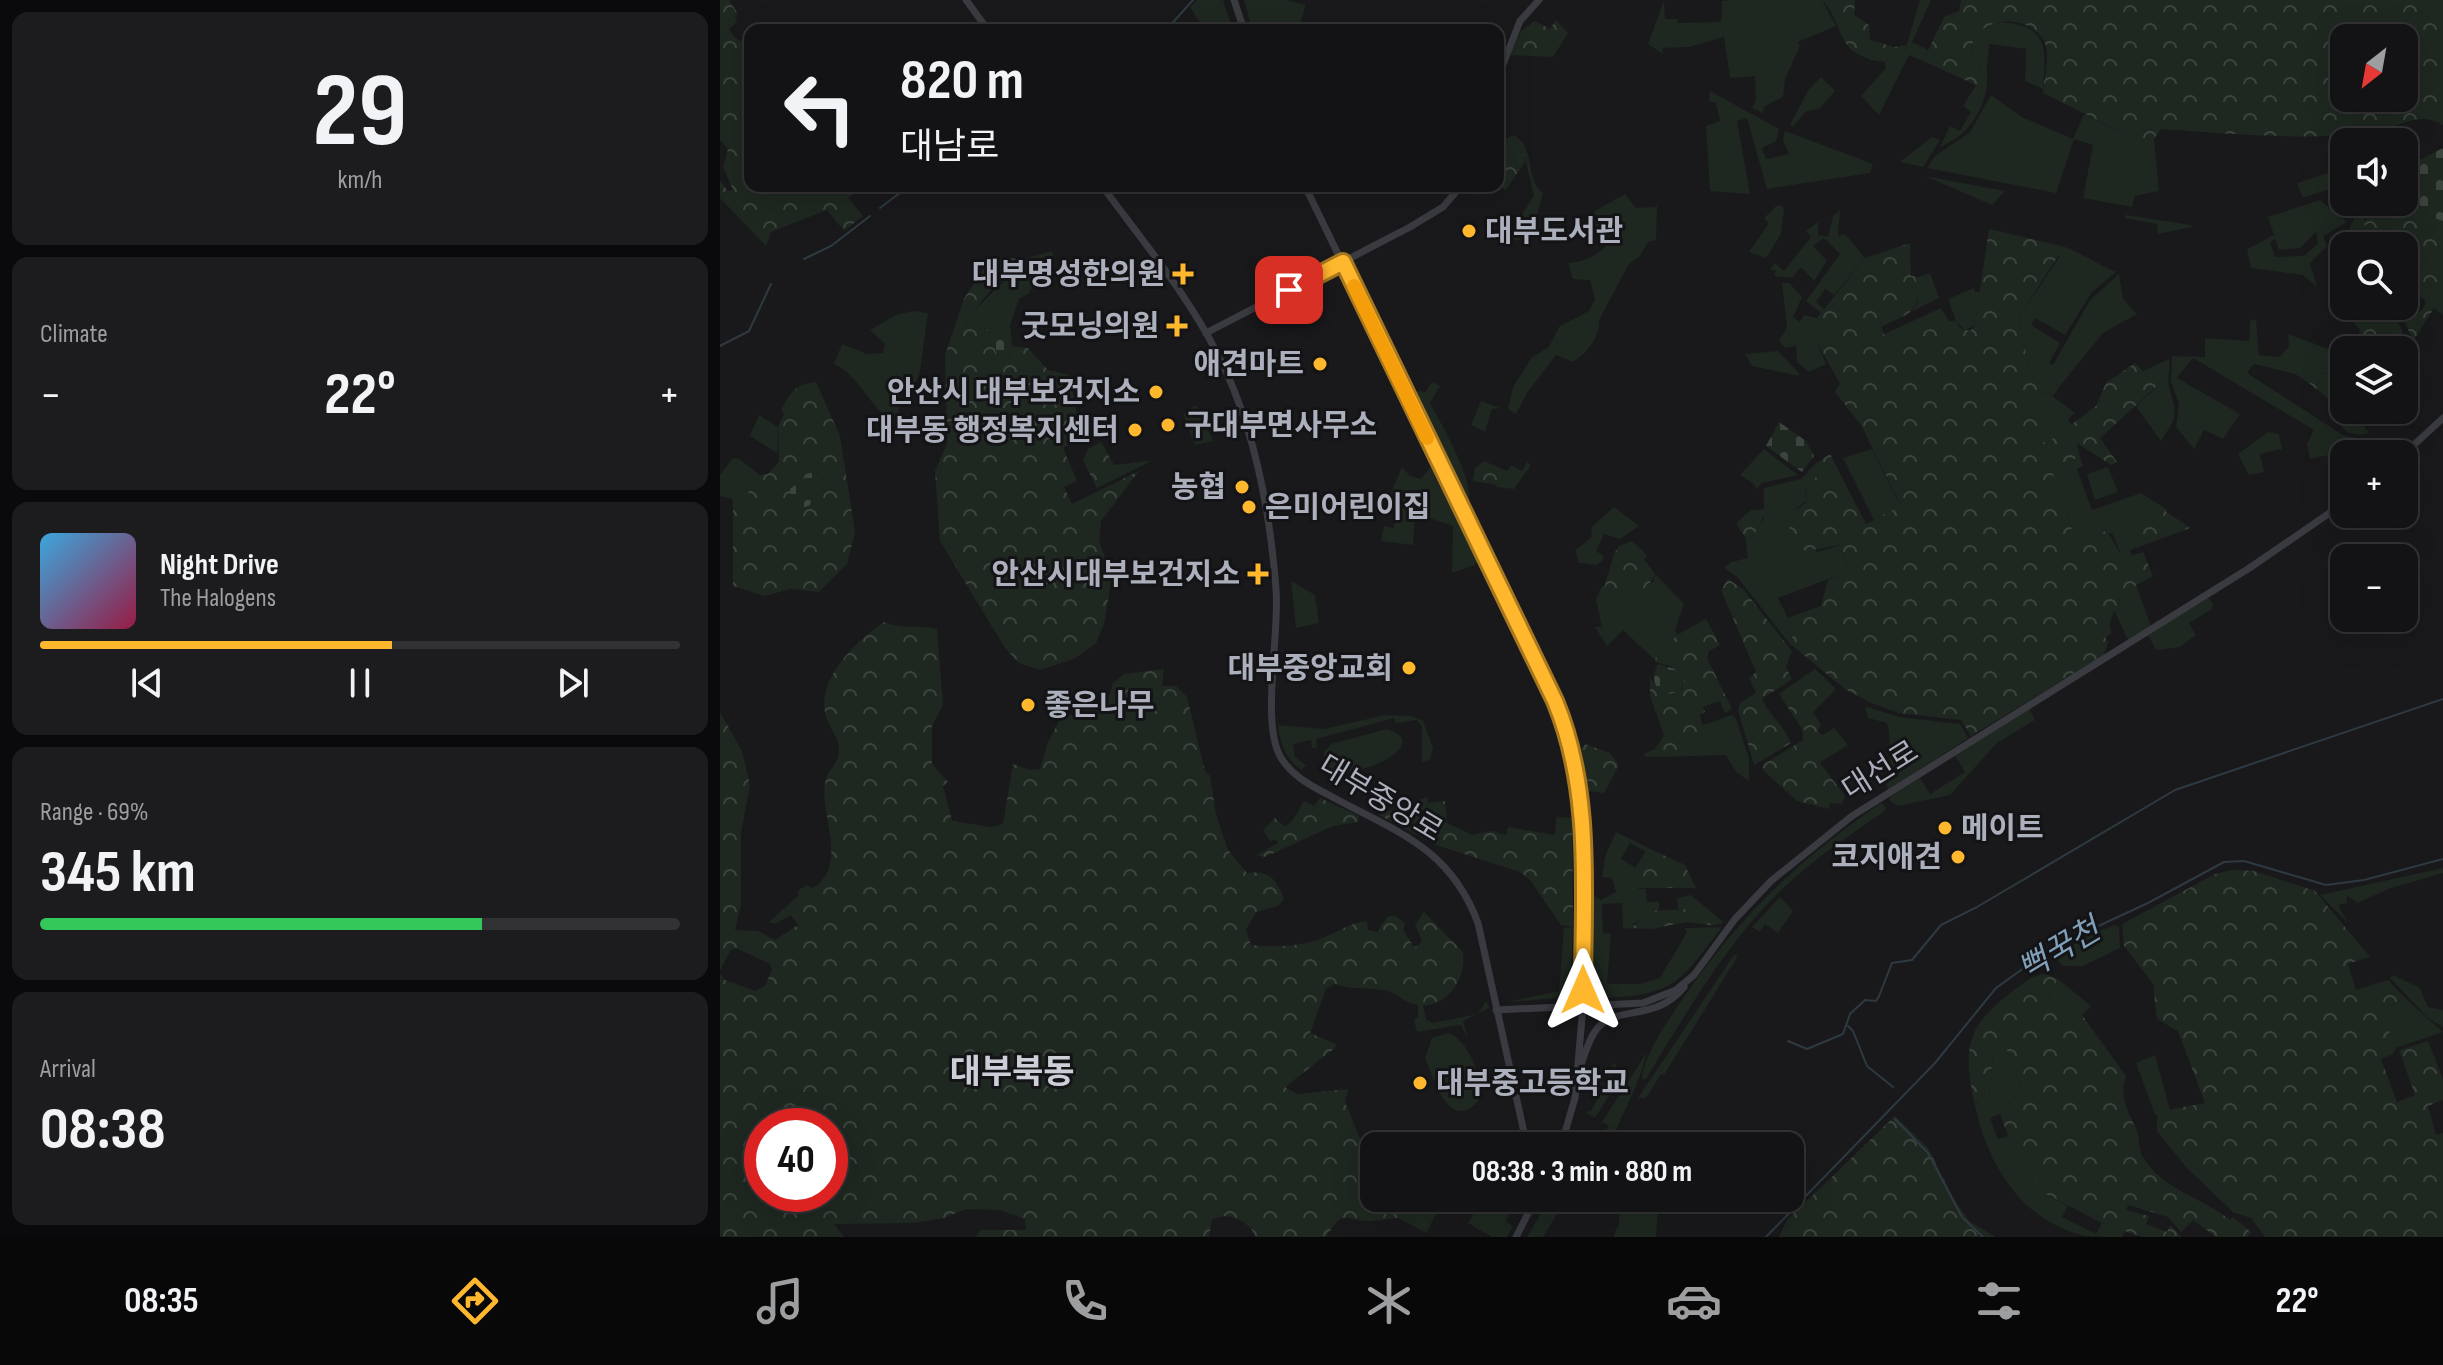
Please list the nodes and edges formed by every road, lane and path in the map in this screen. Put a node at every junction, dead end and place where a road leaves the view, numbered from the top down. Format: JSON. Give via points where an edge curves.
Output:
{"nodes":[{"id":1,"x":966,"y":0,"type":"edge"},
{"id":2,"x":1234,"y":0,"type":"edge"},
{"id":3,"x":1539,"y":0,"type":"edge"},
{"id":4,"x":984,"y":24,"type":"edge"},
{"id":5,"x":1242,"y":24,"type":"edge"},
{"id":6,"x":1504,"y":62,"type":"edge"},
{"id":7,"x":1106,"y":192,"type":"edge"},
{"id":8,"x":1308,"y":192,"type":"edge"},
{"id":9,"x":1455,"y":192,"type":"edge"},
{"id":10,"x":1343,"y":262,"type":"junction"},
{"id":11,"x":1206,"y":333,"type":"junction"},
{"id":12,"x":2443,"y":418,"type":"edge"},
{"id":13,"x":2436,"y":425,"type":"junction"},
{"id":14,"x":2443,"y":432,"type":"edge"},
{"id":15,"x":2418,"y":441,"type":"edge"},
{"id":16,"x":2330,"y":513,"type":"edge"},
{"id":17,"x":1694,"y":975,"type":"junction"},
{"id":18,"x":1583,"y":1006,"type":"junction"},
{"id":19,"x":1496,"y":1010,"type":"junction"},
{"id":20,"x":1579,"y":1070,"type":"junction"},
{"id":21,"x":1524,"y":1132,"type":"edge"},
{"id":22,"x":1566,"y":1132,"type":"edge"},
{"id":23,"x":1529,"y":1212,"type":"edge"},
{"id":24,"x":1516,"y":1237,"type":"edge"}],
"edges":[{"from":1,"to":4,"type":"street"},
{"from":2,"to":5,"type":"street"},
{"from":3,"to":6,"type":"street","via":[[1520,21]]},
{"from":7,"to":11,"type":"street","name":"대부중앙로"},
{"from":8,"to":10,"type":"street"},
{"from":9,"to":10,"type":"street","via":[[1434,213]]},
{"from":10,"to":11,"type":"street"},
{"from":10,"to":18,"type":"street","via":[[1565,728],[1581,810]]},
{"from":11,"to":19,"type":"street","name":"대부중앙로","via":[[1241,408],[1271,550],[1277,607],[1272,729],[1278,751],[1311,785],[1415,840],[1444,865],[1478,923]]},
{"from":12,"to":13,"type":"street"},
{"from":13,"to":14,"type":"street"},
{"from":13,"to":15,"type":"street"},
{"from":16,"to":17,"type":"street","name":"대선로","via":[[1852,816],[1771,881]]},
{"from":17,"to":18,"type":"street","name":"대선로","via":[[1651,1001]]},
{"from":17,"to":20,"type":"street","via":[[1661,1008],[1615,1017],[1598,1027]]},
{"from":18,"to":19,"type":"street"},
{"from":18,"to":20,"type":"street"},
{"from":19,"to":21,"type":"street","name":"대부중앙로"},
{"from":20,"to":22,"type":"street"},
{"from":23,"to":24,"type":"street"}]}
